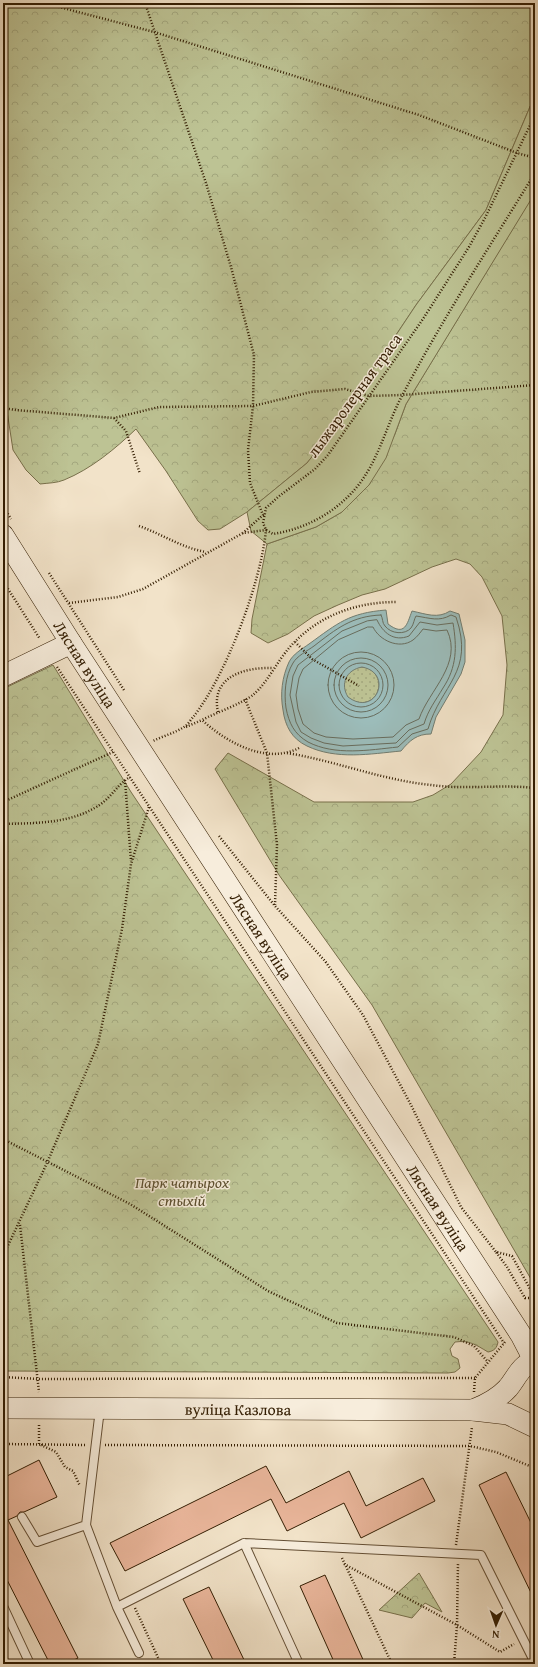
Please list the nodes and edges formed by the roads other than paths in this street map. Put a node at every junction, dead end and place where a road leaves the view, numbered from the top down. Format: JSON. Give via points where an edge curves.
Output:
{"nodes":[{"id":1,"x":8,"y":530,"type":"edge"},
{"id":2,"x":71,"y":643,"type":"junction"},
{"id":3,"x":3,"y":676,"type":"edge"},
{"id":4,"x":534,"y":1360,"type":"edge"},
{"id":5,"x":512,"y":1383,"type":"junction"},
{"id":6,"x":3,"y":1408,"type":"edge"},
{"id":7,"x":100,"y":1408,"type":"junction"},
{"id":8,"x":473,"y":1410,"type":"junction"},
{"id":9,"x":529,"y":1424,"type":"edge"},
{"id":10,"x":22,"y":1517,"type":"dead end"},
{"id":11,"x":86,"y":1525,"type":"junction"},
{"id":12,"x":244,"y":1543,"type":"junction"},
{"id":13,"x":3,"y":1606,"type":"edge"},
{"id":14,"x":118,"y":1607,"type":"junction"},
{"id":15,"x":139,"y":1653,"type":"dead end"},
{"id":16,"x":535,"y":1663,"type":"edge"},
{"id":17,"x":30,"y":1664,"type":"edge"},
{"id":18,"x":299,"y":1664,"type":"edge"}],
"edges":[{"from":1,"to":2,"type":"main road","name":"Лясная вуліца"},
{"from":2,"to":3,"type":"main road"},
{"from":2,"to":4,"type":"main road","name":"Лясная вуліца","via":[[512,1339]]},
{"from":4,"to":5,"type":"main road","via":[[520,1369]]},
{"from":5,"to":8,"type":"main road","via":[[500,1396]]},
{"from":5,"to":9,"type":"main road","via":[[512,1404],[516,1413]]},
{"from":6,"to":7,"type":"main road","name":"вуліца Казлова"},
{"from":7,"to":8,"type":"main road","name":"вуліца Казлова"},
{"from":7,"to":11,"type":"lane"},
{"from":8,"to":9,"type":"main road","name":"вуліца Казлова","via":[[504,1413]]},
{"from":10,"to":11,"type":"lane","via":[[37,1542]]},
{"from":11,"to":14,"type":"lane"},
{"from":12,"to":14,"type":"lane"},
{"from":12,"to":16,"type":"lane","via":[[481,1555]]},
{"from":12,"to":18,"type":"lane"},
{"from":13,"to":17,"type":"lane"},
{"from":14,"to":15,"type":"lane"}]}
